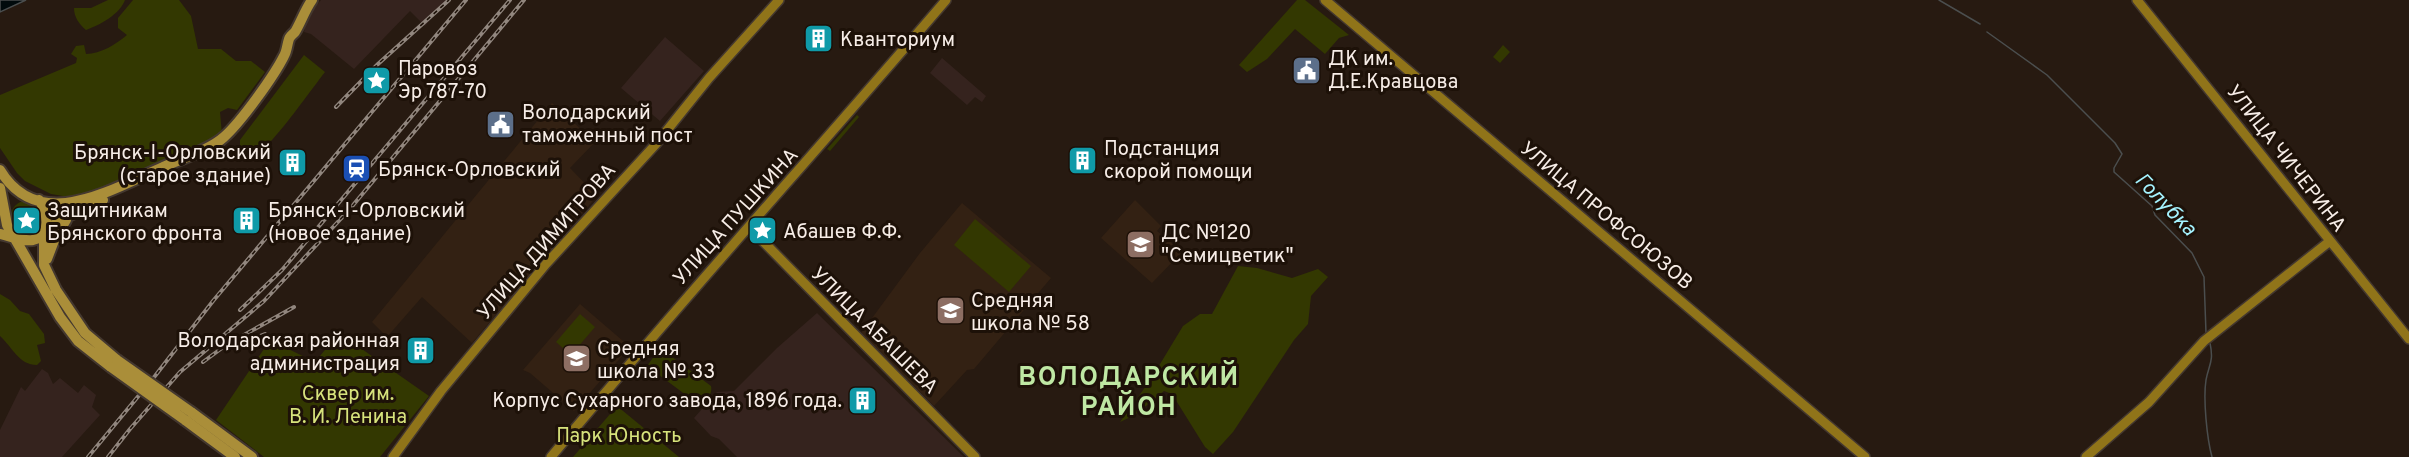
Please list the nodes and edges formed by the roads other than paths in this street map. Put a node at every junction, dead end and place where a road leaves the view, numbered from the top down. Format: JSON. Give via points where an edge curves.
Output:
{"nodes":[{"id":1,"x":312,"y":0,"type":"edge"},
{"id":2,"x":779,"y":0,"type":"edge"},
{"id":3,"x":946,"y":0,"type":"edge"},
{"id":4,"x":1326,"y":0,"type":"edge"},
{"id":5,"x":2137,"y":0,"type":"edge"},
{"id":6,"x":294,"y":33,"type":"junction"},
{"id":7,"x":0,"y":170,"type":"edge"},
{"id":8,"x":0,"y":188,"type":"edge"},
{"id":9,"x":23,"y":195,"type":"junction"},
{"id":10,"x":39,"y":200,"type":"junction"},
{"id":11,"x":2,"y":208,"type":"edge"},
{"id":12,"x":66,"y":217,"type":"junction"},
{"id":13,"x":750,"y":228,"type":"junction"},
{"id":14,"x":44,"y":231,"type":"junction"},
{"id":15,"x":0,"y":234,"type":"edge"},
{"id":16,"x":15,"y":237,"type":"junction"},
{"id":17,"x":2330,"y":242,"type":"junction"},
{"id":18,"x":57,"y":290,"type":"junction"},
{"id":19,"x":2409,"y":339,"type":"edge"},
{"id":20,"x":114,"y":363,"type":"junction"},
{"id":21,"x":188,"y":416,"type":"junction"},
{"id":22,"x":235,"y":457,"type":"edge"},
{"id":23,"x":252,"y":457,"type":"edge"},
{"id":24,"x":393,"y":457,"type":"edge"},
{"id":25,"x":550,"y":457,"type":"edge"},
{"id":26,"x":975,"y":457,"type":"edge"},
{"id":27,"x":1865,"y":457,"type":"edge"},
{"id":28,"x":2086,"y":457,"type":"edge"}],
"edges":[{"from":1,"to":6,"type":"main road"},
{"from":2,"to":24,"type":"street","name":"УЛИЦА ДИМИТРОВА","via":[[656,144],[546,264]]},
{"from":3,"to":13,"type":"street","name":"УЛИЦА ПУШКИНА"},
{"from":4,"to":27,"type":"street","name":"УЛИЦА ПРОФСОЮЗОВ"},
{"from":5,"to":17,"type":"street","name":"УЛИЦА ЧИЧЕРИНА"},
{"from":6,"to":10,"type":"main road","via":[[282,60],[240,119],[219,141],[78,202],[57,204]]},
{"from":6,"to":12,"type":"main road","via":[[290,59],[225,143]]},
{"from":7,"to":9,"type":"main road"},
{"from":8,"to":11,"type":"main road"},
{"from":9,"to":10,"type":"main road"},
{"from":9,"to":11,"type":"main road"},
{"from":10,"to":14,"type":"main road","via":[[47,218]]},
{"from":11,"to":16,"type":"main road"},
{"from":12,"to":14,"type":"main road"},
{"from":12,"to":18,"type":"main road","via":[[48,256]]},
{"from":13,"to":25,"type":"street","name":"УЛИЦА ПУШКИНА"},
{"from":13,"to":26,"type":"street","name":"УЛИЦА АБАШЕВА"},
{"from":14,"to":16,"type":"main road","via":[[33,240]]},
{"from":14,"to":18,"type":"main road","via":[[44,265]]},
{"from":15,"to":16,"type":"main road"},
{"from":16,"to":20,"type":"main road","via":[[78,341]]},
{"from":17,"to":19,"type":"street","name":"УЛИЦА ЧИЧЕРИНА"},
{"from":17,"to":28,"type":"street","via":[[2204,341],[2149,402]]},
{"from":18,"to":20,"type":"main road","via":[[85,333]]},
{"from":20,"to":21,"type":"main road","bridge":true},
{"from":21,"to":22,"type":"main road"},
{"from":21,"to":23,"type":"main road"}]}
